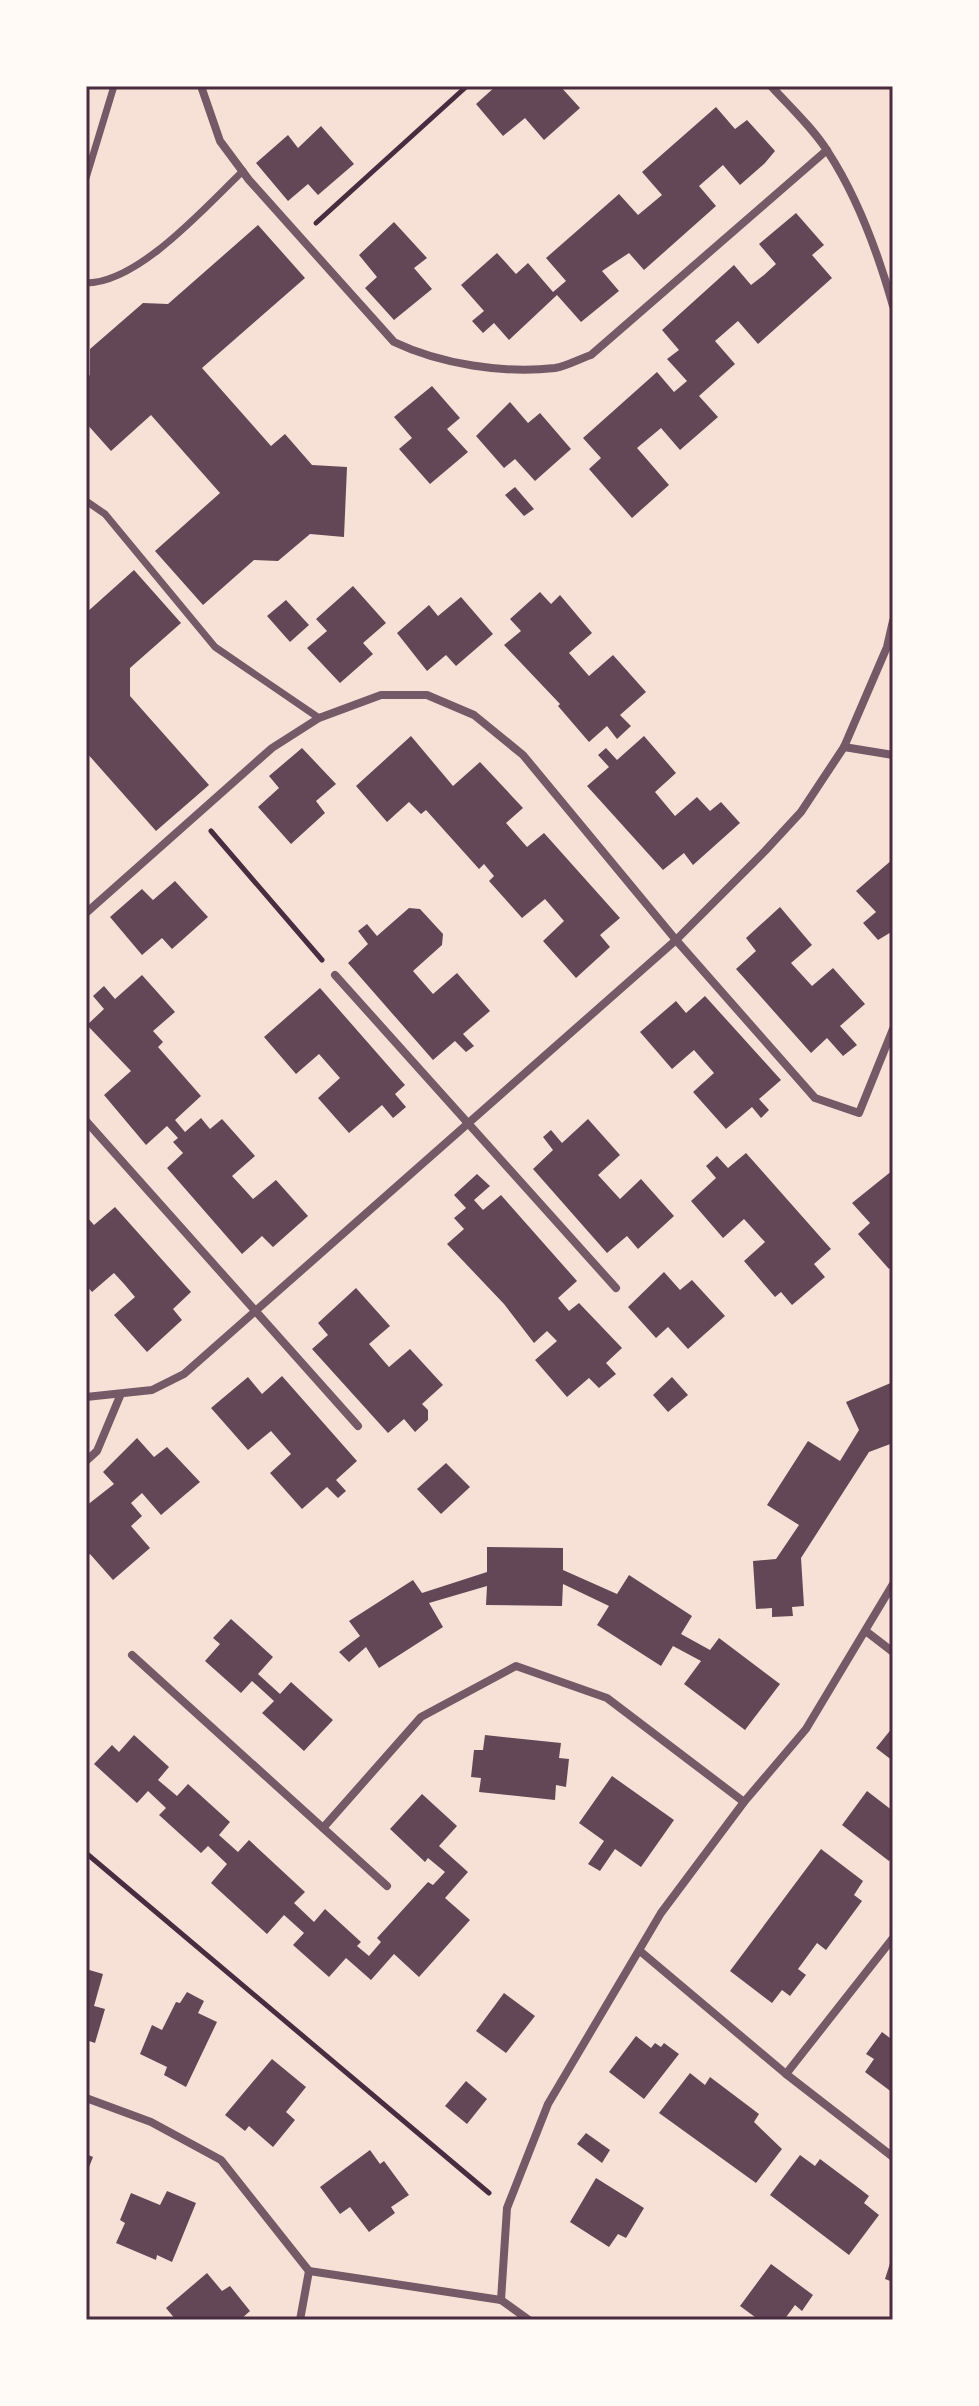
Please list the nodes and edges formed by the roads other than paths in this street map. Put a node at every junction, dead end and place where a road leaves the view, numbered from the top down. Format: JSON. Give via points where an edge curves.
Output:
{"nodes":[{"id":1,"x":114,"y":86,"type":"edge"},
{"id":2,"x":201,"y":86,"type":"edge"},
{"id":3,"x":771,"y":86,"type":"edge"},
{"id":4,"x":827,"y":150,"type":"junction"},
{"id":5,"x":243,"y":171,"type":"junction"},
{"id":6,"x":86,"y":178,"type":"edge"},
{"id":7,"x":86,"y":283,"type":"edge"},
{"id":8,"x":893,"y":306,"type":"edge"},
{"id":9,"x":86,"y":501,"type":"edge"},
{"id":10,"x":893,"y":621,"type":"edge"},
{"id":11,"x":319,"y":718,"type":"junction"},
{"id":12,"x":844,"y":747,"type":"junction"},
{"id":13,"x":893,"y":755,"type":"edge"},
{"id":14,"x":86,"y":913,"type":"edge"},
{"id":15,"x":676,"y":940,"type":"junction"},
{"id":16,"x":335,"y":975,"type":"road end"},
{"id":17,"x":893,"y":1029,"type":"edge"},
{"id":18,"x":86,"y":1121,"type":"edge"},
{"id":19,"x":469,"y":1125,"type":"junction"},
{"id":20,"x":616,"y":1288,"type":"dead end"},
{"id":21,"x":258,"y":1311,"type":"junction"},
{"id":22,"x":120,"y":1396,"type":"junction"},
{"id":23,"x":86,"y":1397,"type":"edge"},
{"id":24,"x":358,"y":1426,"type":"dead end"},
{"id":25,"x":86,"y":1461,"type":"edge"},
{"id":26,"x":893,"y":1584,"type":"edge"},
{"id":27,"x":867,"y":1632,"type":"junction"},
{"id":28,"x":893,"y":1652,"type":"edge"},
{"id":29,"x":132,"y":1655,"type":"dead end"},
{"id":30,"x":744,"y":1802,"type":"junction"},
{"id":31,"x":323,"y":1828,"type":"junction"},
{"id":32,"x":387,"y":1886,"type":"dead end"},
{"id":33,"x":893,"y":1938,"type":"edge"},
{"id":34,"x":640,"y":1951,"type":"junction"},
{"id":35,"x":786,"y":2074,"type":"junction"},
{"id":36,"x":86,"y":2098,"type":"edge"},
{"id":37,"x":893,"y":2157,"type":"edge"},
{"id":38,"x":309,"y":2271,"type":"junction"},
{"id":39,"x":501,"y":2300,"type":"junction"},
{"id":40,"x":300,"y":2320,"type":"edge"},
{"id":41,"x":529,"y":2320,"type":"edge"}],
"edges":[{"from":1,"to":6,"type":"street"},
{"from":2,"to":5,"type":"street","via":[[220,141]]},
{"from":3,"to":4,"type":"street"},
{"from":4,"to":5,"type":"street","via":[[591,355],[558,367],[522,369],[425,356],[394,342]]},
{"from":4,"to":8,"type":"street","via":[[879,258]]},
{"from":5,"to":7,"type":"street","via":[[148,258]]},
{"from":9,"to":11,"type":"street","via":[[105,514],[215,647]]},
{"from":10,"to":12,"type":"street"},
{"from":11,"to":14,"type":"street","via":[[272,748]]},
{"from":11,"to":15,"type":"street","via":[[381,695],[427,695],[474,715],[523,755]]},
{"from":12,"to":13,"type":"street"},
{"from":12,"to":15,"type":"street","via":[[801,812]]},
{"from":15,"to":17,"type":"street","via":[[815,1098],[859,1113]]},
{"from":15,"to":19,"type":"street"},
{"from":16,"to":19,"type":"street"},
{"from":18,"to":21,"type":"street"},
{"from":19,"to":20,"type":"street"},
{"from":19,"to":21,"type":"street"},
{"from":21,"to":22,"type":"street","via":[[184,1374],[152,1390]]},
{"from":21,"to":24,"type":"street"},
{"from":22,"to":23,"type":"street"},
{"from":22,"to":25,"type":"street","via":[[97,1451]]},
{"from":26,"to":27,"type":"street"},
{"from":27,"to":28,"type":"street"},
{"from":27,"to":30,"type":"street","via":[[806,1729]]},
{"from":29,"to":31,"type":"street"},
{"from":30,"to":31,"type":"street","via":[[607,1698],[516,1666],[421,1717]]},
{"from":30,"to":34,"type":"street","via":[[661,1913]]},
{"from":31,"to":32,"type":"street"},
{"from":33,"to":35,"type":"street"},
{"from":34,"to":35,"type":"street"},
{"from":34,"to":39,"type":"street","via":[[548,2104],[507,2208]]},
{"from":35,"to":37,"type":"street"},
{"from":36,"to":38,"type":"street","via":[[151,2122],[221,2160]]},
{"from":38,"to":39,"type":"street"},
{"from":38,"to":40,"type":"street"},
{"from":39,"to":41,"type":"street"}]}
